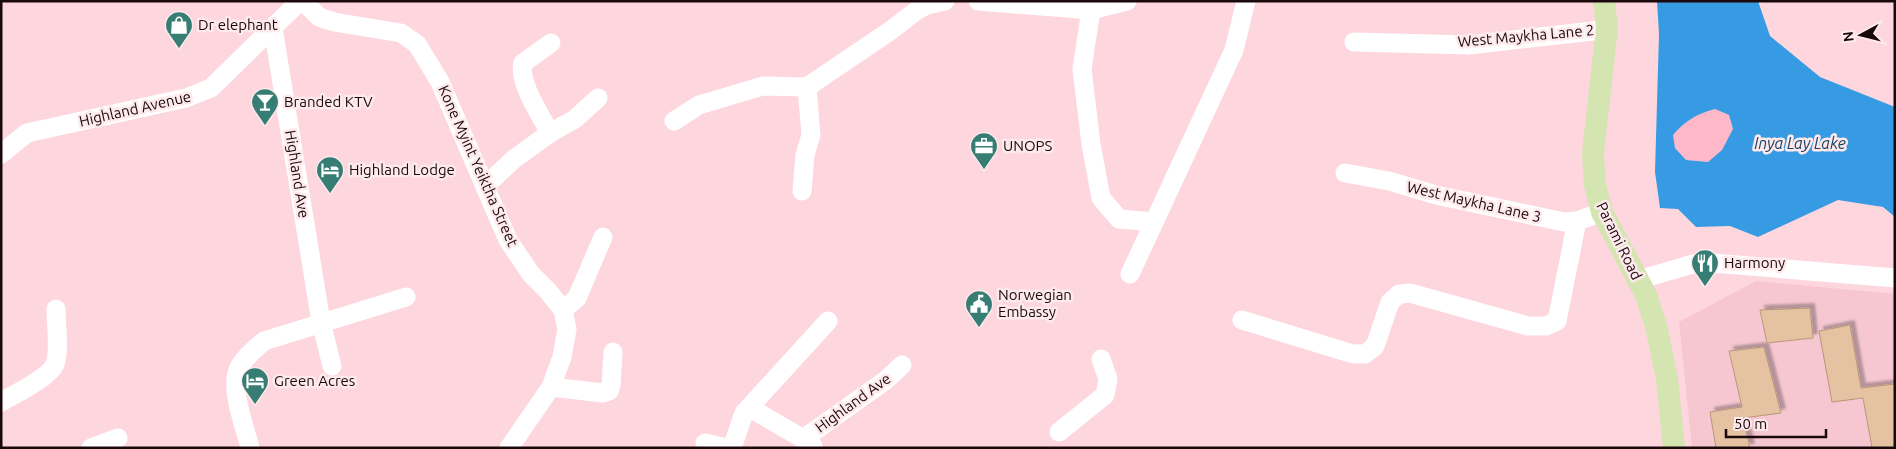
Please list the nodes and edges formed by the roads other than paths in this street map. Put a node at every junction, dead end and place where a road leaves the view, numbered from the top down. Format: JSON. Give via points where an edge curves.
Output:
{"nodes":[{"id":1,"x":302,"y":1,"type":"edge"},
{"id":2,"x":944,"y":1,"type":"edge"},
{"id":3,"x":978,"y":1,"type":"edge"},
{"id":4,"x":1127,"y":1,"type":"edge"},
{"id":5,"x":1246,"y":1,"type":"edge"},
{"id":6,"x":1604,"y":1,"type":"edge"},
{"id":7,"x":1091,"y":10,"type":"junction"},
{"id":8,"x":273,"y":28,"type":"junction"},
{"id":9,"x":1607,"y":28,"type":"junction"},
{"id":10,"x":1354,"y":42,"type":"dead end"},
{"id":11,"x":551,"y":43,"type":"dead end"},
{"id":12,"x":807,"y":87,"type":"junction"},
{"id":13,"x":598,"y":98,"type":"dead end"},
{"id":14,"x":674,"y":121,"type":"dead end"},
{"id":15,"x":550,"y":133,"type":"junction"},
{"id":16,"x":1,"y":154,"type":"edge"},
{"id":17,"x":1345,"y":173,"type":"dead end"},
{"id":18,"x":485,"y":186,"type":"junction"},
{"id":19,"x":802,"y":191,"type":"dead end"},
{"id":20,"x":1602,"y":212,"type":"junction"},
{"id":21,"x":1154,"y":222,"type":"junction"},
{"id":22,"x":1577,"y":222,"type":"junction"},
{"id":23,"x":603,"y":237,"type":"dead end"},
{"id":24,"x":1130,"y":274,"type":"dead end"},
{"id":25,"x":1895,"y":278,"type":"edge"},
{"id":26,"x":1638,"y":280,"type":"junction"},
{"id":27,"x":406,"y":297,"type":"dead end"},
{"id":28,"x":56,"y":309,"type":"dead end"},
{"id":29,"x":563,"y":310,"type":"junction"},
{"id":30,"x":828,"y":320,"type":"dead end"},
{"id":31,"x":1242,"y":320,"type":"dead end"},
{"id":32,"x":322,"y":322,"type":"junction"},
{"id":33,"x":613,"y":352,"type":"dead end"},
{"id":34,"x":1100,"y":359,"type":"dead end"},
{"id":35,"x":902,"y":365,"type":"dead end"},
{"id":36,"x":332,"y":366,"type":"dead end"},
{"id":37,"x":551,"y":387,"type":"junction"},
{"id":38,"x":1,"y":402,"type":"edge"},
{"id":39,"x":750,"y":408,"type":"junction"},
{"id":40,"x":1060,"y":432,"type":"dead end"},
{"id":41,"x":118,"y":438,"type":"dead end"},
{"id":42,"x":705,"y":443,"type":"dead end"},
{"id":43,"x":810,"y":444,"type":"edge"},
{"id":44,"x":91,"y":448,"type":"edge"},
{"id":45,"x":250,"y":448,"type":"edge"},
{"id":46,"x":509,"y":448,"type":"edge"},
{"id":47,"x":726,"y":448,"type":"edge"},
{"id":48,"x":732,"y":448,"type":"edge"},
{"id":49,"x":1674,"y":448,"type":"edge"}],
"edges":[{"from":1,"to":8,"type":"street","name":"Highland Avenue"},
{"from":1,"to":18,"type":"street","name":"Kone Myint Yeiktha Street","via":[[319,17],[400,34],[417,44],[440,82]]},
{"from":2,"to":12,"type":"street","via":[[916,11]]},
{"from":3,"to":7,"type":"street"},
{"from":4,"to":7,"type":"street"},
{"from":5,"to":21,"type":"street","via":[[1234,50]]},
{"from":6,"to":9,"type":"main road","name":"Parami Road"},
{"from":7,"to":21,"type":"street","via":[[1082,69],[1101,198],[1119,218]]},
{"from":8,"to":16,"type":"street","name":"Highland Avenue","via":[[211,88],[199,94],[27,133]]},
{"from":8,"to":32,"type":"street","name":"Highland Ave"},
{"from":9,"to":10,"type":"street","name":"West Maykha Lane 2","via":[[1469,44]]},
{"from":9,"to":20,"type":"main road","name":"Parami Road","via":[[1593,153],[1595,185]]},
{"from":11,"to":15,"type":"street","via":[[523,63],[521,70]]},
{"from":12,"to":14,"type":"street","via":[[763,86],[699,105]]},
{"from":12,"to":19,"type":"street","via":[[811,135],[805,155]]},
{"from":13,"to":15,"type":"street","via":[[575,119]]},
{"from":15,"to":18,"type":"street","via":[[514,158]]},
{"from":17,"to":22,"type":"street","name":"West Maykha Lane 3","via":[[1436,195]]},
{"from":18,"to":29,"type":"street","name":"Kone Myint Yeiktha Street","via":[[508,240],[531,274]]},
{"from":20,"to":22,"type":"street","name":"West Maykha Lane 3"},
{"from":20,"to":26,"type":"main road","name":"Parami Road"},
{"from":21,"to":24,"type":"street"},
{"from":22,"to":31,"type":"street","via":[[1557,321],[1546,326],[1528,326],[1410,293],[1399,294],[1390,302],[1375,346],[1365,354],[1353,354]]},
{"from":23,"to":29,"type":"street","via":[[576,298]]},
{"from":25,"to":26,"type":"street","via":[[1700,262]]},
{"from":26,"to":49,"type":"main road","name":"Parami Road","via":[[1658,335],[1667,378]]},
{"from":27,"to":32,"type":"street"},
{"from":28,"to":38,"type":"street","via":[[54,366],[47,374]]},
{"from":29,"to":37,"type":"street","via":[[567,329],[562,357]]},
{"from":30,"to":39,"type":"street"},
{"from":32,"to":36,"type":"street","name":"Highland Ave"},
{"from":32,"to":45,"type":"street","via":[[264,341],[238,370],[235,388]]},
{"from":33,"to":37,"type":"street","via":[[609,391]]},
{"from":34,"to":40,"type":"street","via":[[1108,379],[1104,395]]},
{"from":35,"to":43,"type":"street","name":"Highland Ave"},
{"from":37,"to":46,"type":"street"},
{"from":39,"to":43,"type":"street","name":"Highland Ave"},
{"from":39,"to":48,"type":"street","via":[[744,413]]},
{"from":41,"to":44,"type":"street"},
{"from":42,"to":47,"type":"street"}]}
